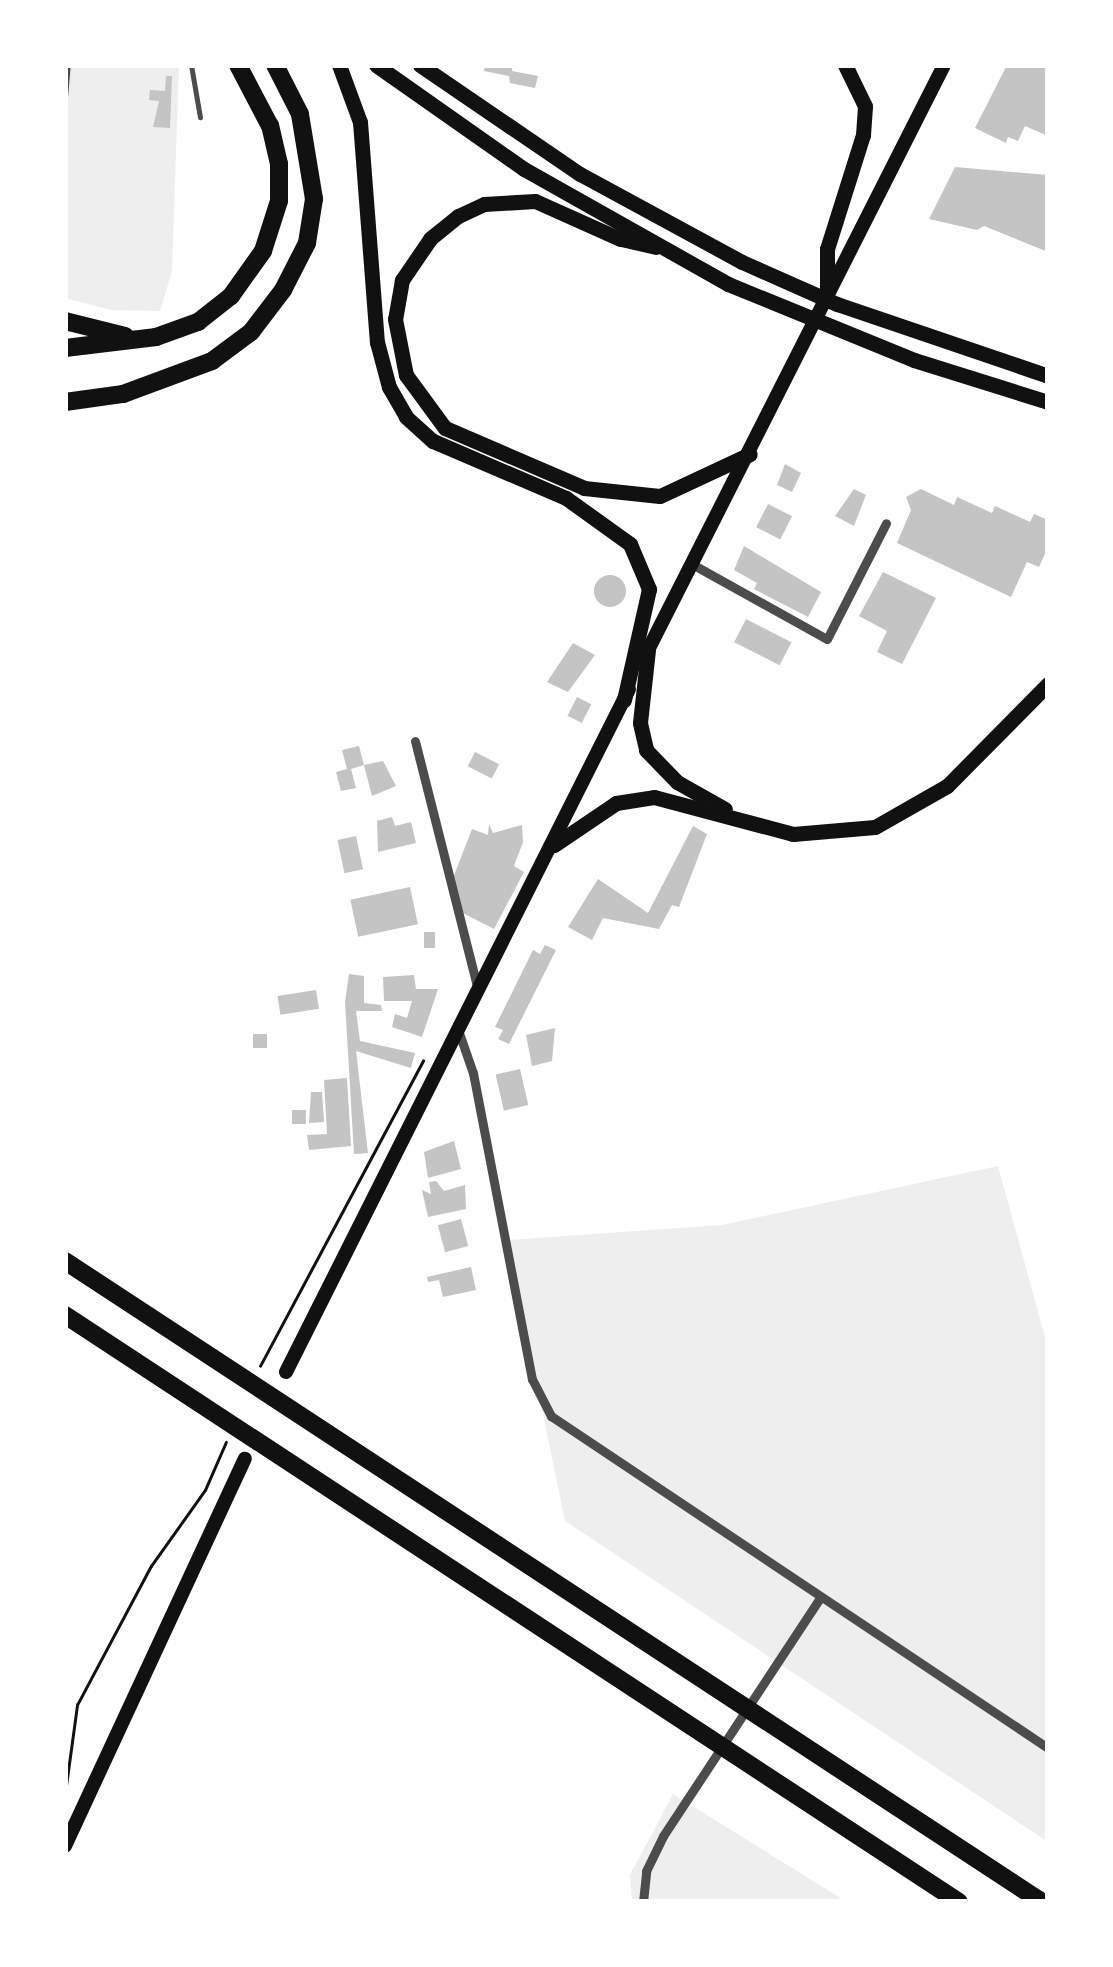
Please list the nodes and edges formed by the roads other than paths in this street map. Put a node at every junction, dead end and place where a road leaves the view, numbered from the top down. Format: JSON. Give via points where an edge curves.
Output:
{"nodes":[{"id":1,"x":68,"y":65,"type":"edge"},
{"id":2,"x":191,"y":65,"type":"edge"},
{"id":3,"x":238,"y":65,"type":"edge"},
{"id":4,"x":274,"y":65,"type":"edge"},
{"id":5,"x":339,"y":65,"type":"edge"},
{"id":6,"x":376,"y":65,"type":"edge"},
{"id":7,"x":844,"y":65,"type":"edge"},
{"id":8,"x":944,"y":65,"type":"edge"},
{"id":9,"x":425,"y":67,"type":"edge"},
{"id":10,"x":65,"y":97,"type":"edge"},
{"id":11,"x":200,"y":117,"type":"dead end"},
{"id":12,"x":662,"y":250,"type":"junction"},
{"id":13,"x":827,"y":299,"type":"junction"},
{"id":14,"x":65,"y":321,"type":"edge"},
{"id":15,"x":135,"y":339,"type":"junction"},
{"id":16,"x":65,"y":348,"type":"edge"},
{"id":17,"x":1048,"y":376,"type":"edge"},
{"id":18,"x":65,"y":402,"type":"edge"},
{"id":19,"x":1048,"y":404,"type":"edge"},
{"id":20,"x":750,"y":454,"type":"junction"},
{"id":21,"x":886,"y":524,"type":"dead end"},
{"id":22,"x":692,"y":564,"type":"junction"},
{"id":23,"x":648,"y":650,"type":"junction"},
{"id":24,"x":1048,"y":684,"type":"edge"},
{"id":25,"x":624,"y":700,"type":"junction"},
{"id":26,"x":415,"y":741,"type":"dead end"},
{"id":27,"x":750,"y":824,"type":"junction"},
{"id":28,"x":554,"y":845,"type":"junction"},
{"id":29,"x":478,"y":990,"type":"junction"},
{"id":30,"x":458,"y":1028,"type":"junction"},
{"id":31,"x":65,"y":1261,"type":"edge"},
{"id":32,"x":65,"y":1316,"type":"edge"},
{"id":33,"x":286,"y":1372,"type":"dead end"},
{"id":34,"x":245,"y":1460,"type":"dead end"},
{"id":35,"x":820,"y":1598,"type":"junction"},
{"id":36,"x":1048,"y":1748,"type":"edge"},
{"id":37,"x":65,"y":1846,"type":"edge"},
{"id":38,"x":643,"y":1902,"type":"edge"},
{"id":39,"x":958,"y":1902,"type":"edge"},
{"id":40,"x":1042,"y":1902,"type":"edge"}],
"edges":[{"from":1,"to":10,"type":"lane"},
{"from":2,"to":11,"type":"lane"},
{"from":3,"to":15,"type":"highway","via":[[270,126],[279,164],[273,226],[245,279],[214,310],[176,331]]},
{"from":4,"to":18,"type":"highway","via":[[300,114],[314,200],[307,242],[283,290],[244,339],[212,361],[122,394]]},
{"from":5,"to":25,"type":"highway","via":[[360,122],[378,342],[389,387],[406,417],[433,440],[566,498],[630,544],[649,589]]},
{"from":6,"to":12,"type":"highway","via":[[468,133]]},
{"from":7,"to":13,"type":"highway","via":[[865,106],[863,134],[827,250]]},
{"from":8,"to":13,"type":"main road"},
{"from":9,"to":17,"type":"highway","via":[[580,174],[678,230],[837,304]]},
{"from":12,"to":19,"type":"highway","via":[[832,329]]},
{"from":12,"to":20,"type":"highway","via":[[535,201],[484,204],[458,216],[430,239],[402,280],[395,333],[406,376],[445,428],[584,488],[660,496]]},
{"from":13,"to":20,"type":"main road"},
{"from":14,"to":15,"type":"highway"},
{"from":15,"to":16,"type":"highway"},
{"from":20,"to":22,"type":"main road"},
{"from":21,"to":22,"type":"street","via":[[827,639]]},
{"from":22,"to":23,"type":"main road"},
{"from":23,"to":25,"type":"main road"},
{"from":23,"to":27,"type":"highway","via":[[640,723],[646,750],[678,782]]},
{"from":24,"to":27,"type":"highway","via":[[947,786],[892,821],[814,835]]},
{"from":25,"to":28,"type":"main road"},
{"from":26,"to":29,"type":"street"},
{"from":27,"to":28,"type":"highway","via":[[676,800],[635,798],[598,813]]},
{"from":28,"to":29,"type":"main road"},
{"from":29,"to":30,"type":"main road"},
{"from":30,"to":33,"type":"main road"},
{"from":30,"to":35,"type":"street","via":[[540,1401],[568,1430]]},
{"from":31,"to":40,"type":"highway"},
{"from":32,"to":39,"type":"highway"},
{"from":34,"to":37,"type":"main road"},
{"from":35,"to":36,"type":"street"},
{"from":35,"to":38,"type":"street","via":[[663,1836],[646,1871]]}]}
